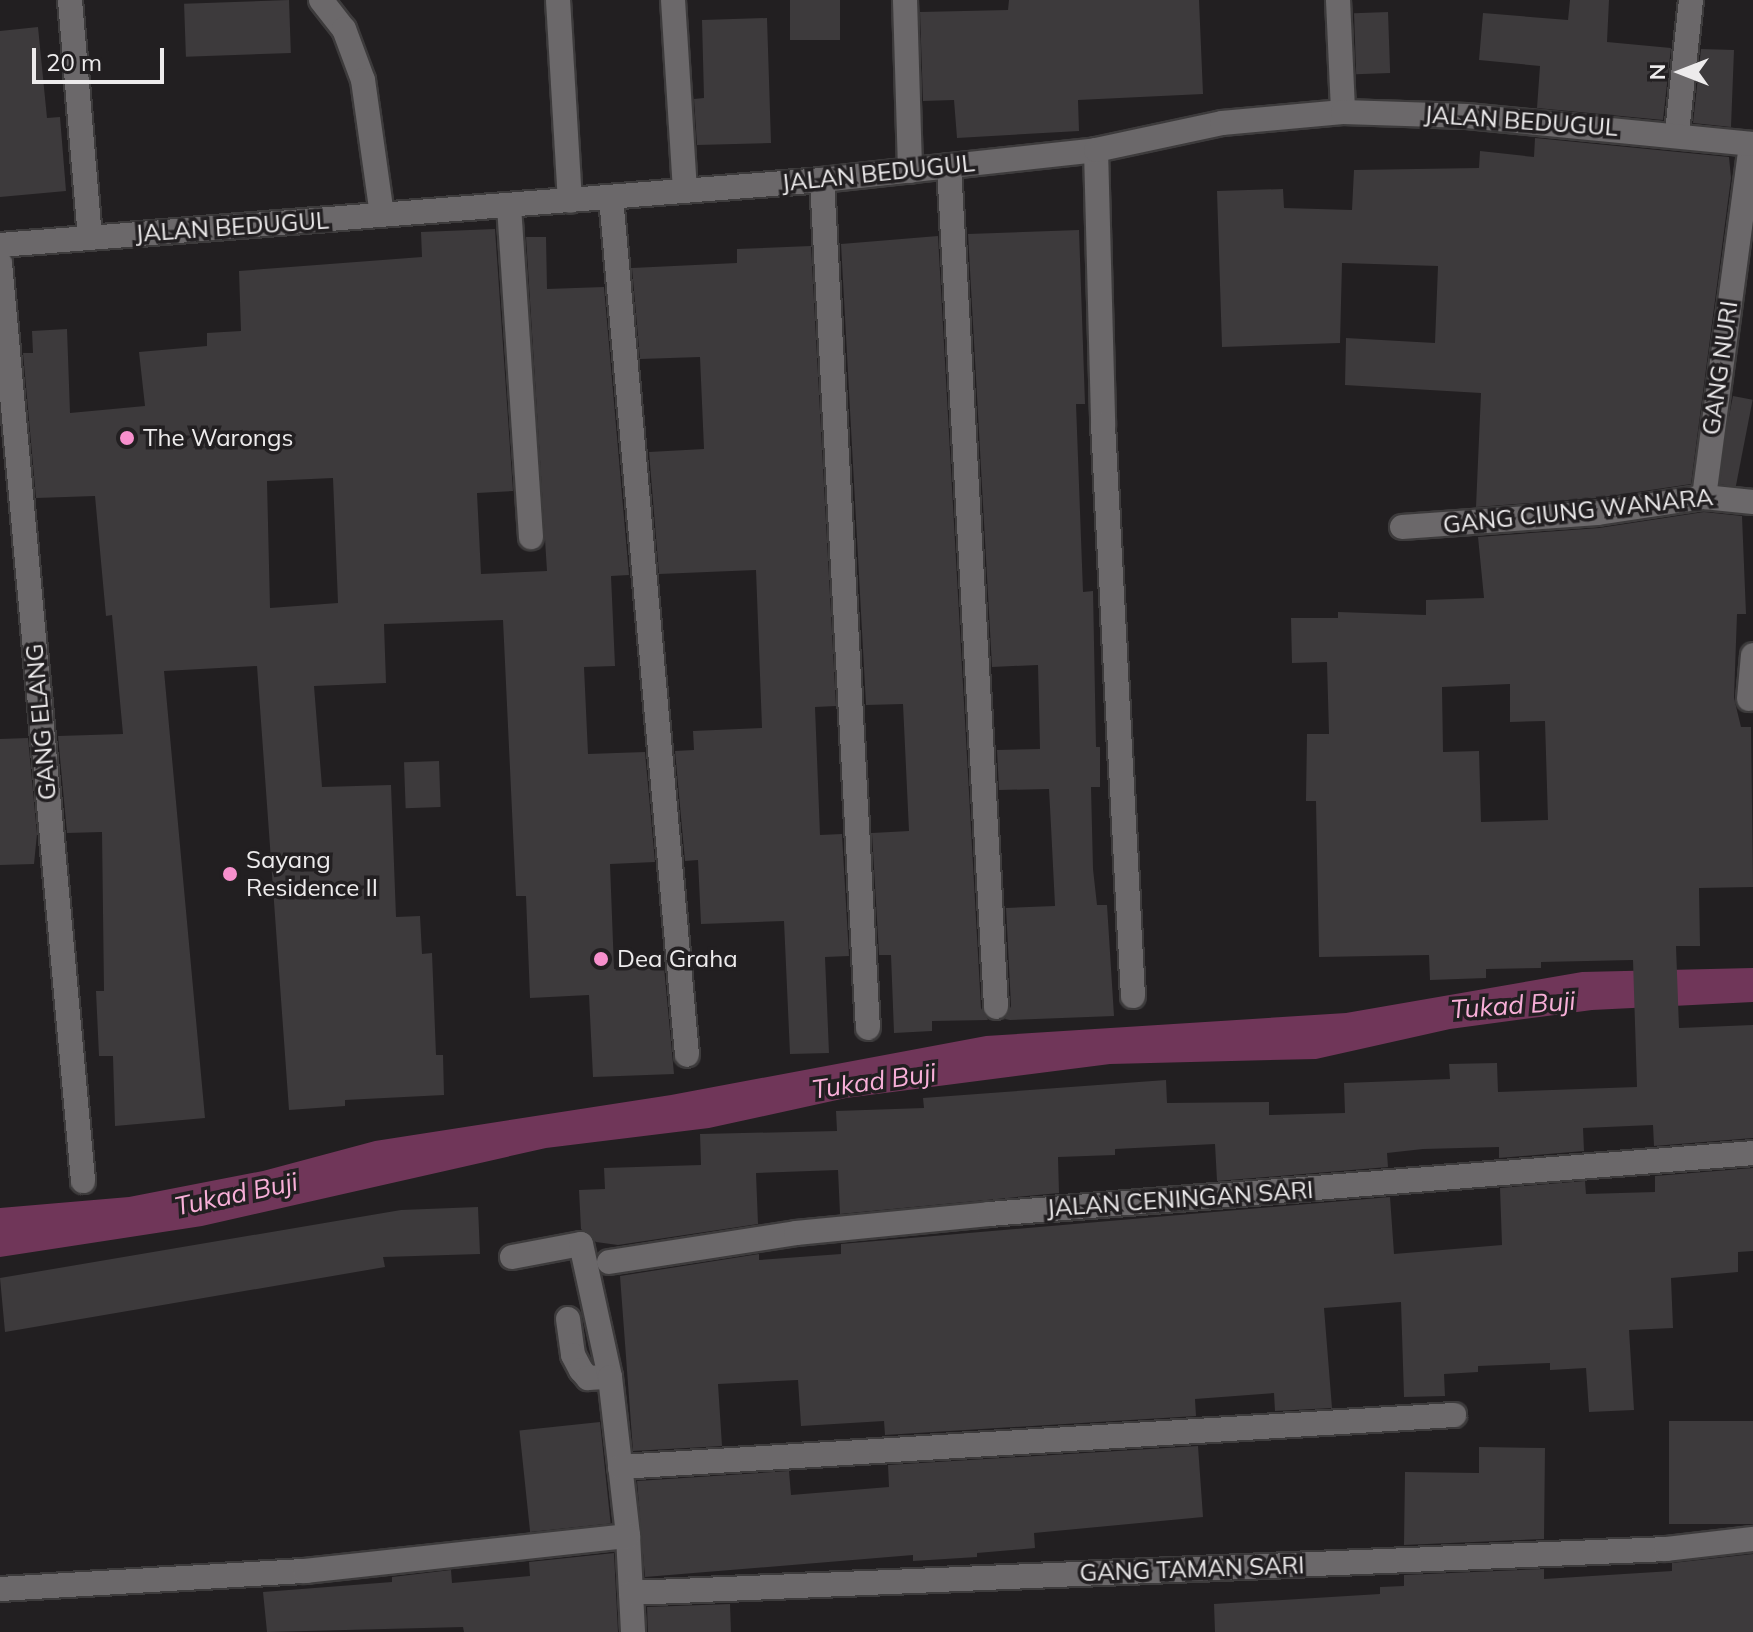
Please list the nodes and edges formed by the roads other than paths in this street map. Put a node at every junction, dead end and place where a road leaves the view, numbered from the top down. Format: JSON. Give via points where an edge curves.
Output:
{"nodes":[{"id":1,"x":70,"y":0,"type":"edge"},
{"id":2,"x":321,"y":0,"type":"edge"},
{"id":3,"x":558,"y":0,"type":"edge"},
{"id":4,"x":673,"y":0,"type":"edge"},
{"id":5,"x":905,"y":0,"type":"edge"},
{"id":6,"x":1338,"y":0,"type":"edge"},
{"id":7,"x":1691,"y":0,"type":"edge"},
{"id":8,"x":1343,"y":112,"type":"junction"},
{"id":9,"x":1677,"y":133,"type":"junction"},
{"id":10,"x":1752,"y":144,"type":"edge"},
{"id":11,"x":1096,"y":150,"type":"junction"},
{"id":12,"x":949,"y":166,"type":"junction"},
{"id":13,"x":910,"y":171,"type":"junction"},
{"id":14,"x":822,"y":180,"type":"junction"},
{"id":15,"x":685,"y":190,"type":"junction"},
{"id":16,"x":611,"y":197,"type":"junction"},
{"id":17,"x":570,"y":201,"type":"junction"},
{"id":18,"x":509,"y":206,"type":"junction"},
{"id":19,"x":382,"y":215,"type":"junction"},
{"id":20,"x":90,"y":238,"type":"junction"},
{"id":21,"x":0,"y":245,"type":"edge"},
{"id":22,"x":0,"y":263,"type":"edge"},
{"id":23,"x":1704,"y":497,"type":"junction"},
{"id":24,"x":1753,"y":502,"type":"edge"},
{"id":25,"x":1402,"y":527,"type":"dead end"},
{"id":26,"x":531,"y":537,"type":"dead end"},
{"id":27,"x":1753,"y":655,"type":"edge"},
{"id":28,"x":1749,"y":699,"type":"dead end"},
{"id":29,"x":1133,"y":996,"type":"dead end"},
{"id":30,"x":996,"y":1007,"type":"dead end"},
{"id":31,"x":868,"y":1028,"type":"dead end"},
{"id":32,"x":687,"y":1055,"type":"dead end"},
{"id":33,"x":1753,"y":1153,"type":"edge"},
{"id":34,"x":83,"y":1181,"type":"dead end"},
{"id":35,"x":512,"y":1257,"type":"dead end"},
{"id":36,"x":609,"y":1262,"type":"dead end"},
{"id":37,"x":568,"y":1319,"type":"dead end"},
{"id":38,"x":610,"y":1377,"type":"junction"},
{"id":39,"x":1454,"y":1415,"type":"dead end"},
{"id":40,"x":620,"y":1467,"type":"junction"},
{"id":41,"x":628,"y":1536,"type":"junction"},
{"id":42,"x":1753,"y":1539,"type":"edge"},
{"id":43,"x":0,"y":1589,"type":"edge"},
{"id":44,"x":631,"y":1593,"type":"junction"},
{"id":45,"x":633,"y":1632,"type":"edge"}],
"edges":[{"from":1,"to":20,"type":"street"},
{"from":2,"to":19,"type":"street","via":[[344,29],[363,80]]},
{"from":3,"to":17,"type":"street"},
{"from":4,"to":15,"type":"street"},
{"from":5,"to":13,"type":"street"},
{"from":6,"to":8,"type":"street"},
{"from":7,"to":9,"type":"street"},
{"from":8,"to":9,"type":"street","name":"JALAN BEDUGUL","via":[[1430,113]]},
{"from":8,"to":11,"type":"street","name":"JALAN BEDUGUL","via":[[1222,123]]},
{"from":9,"to":10,"type":"street","name":"JALAN BEDUGUL"},
{"from":10,"to":23,"type":"street","name":"GANG NURI"},
{"from":11,"to":12,"type":"street","name":"JALAN BEDUGUL"},
{"from":11,"to":29,"type":"street","via":[[1103,424]]},
{"from":12,"to":13,"type":"street","name":"JALAN BEDUGUL"},
{"from":12,"to":30,"type":"street"},
{"from":13,"to":14,"type":"street","name":"JALAN BEDUGUL"},
{"from":14,"to":15,"type":"street","name":"JALAN BEDUGUL"},
{"from":14,"to":31,"type":"street"},
{"from":15,"to":16,"type":"street","name":"JALAN BEDUGUL"},
{"from":16,"to":17,"type":"street","name":"JALAN BEDUGUL"},
{"from":16,"to":32,"type":"street"},
{"from":17,"to":18,"type":"street","name":"JALAN BEDUGUL"},
{"from":18,"to":19,"type":"street","name":"JALAN BEDUGUL"},
{"from":18,"to":26,"type":"street"},
{"from":19,"to":20,"type":"street","name":"JALAN BEDUGUL"},
{"from":20,"to":21,"type":"street","name":"JALAN BEDUGUL"},
{"from":22,"to":34,"type":"street","name":"GANG ELANG"},
{"from":23,"to":24,"type":"street","name":"GANG CIUNG WANARA"},
{"from":23,"to":25,"type":"street","name":"GANG CIUNG WANARA","via":[[1598,513]]},
{"from":27,"to":28,"type":"street"},
{"from":33,"to":36,"type":"street","name":"JALAN CENINGAN SARI","via":[[974,1215],[796,1233]]},
{"from":35,"to":38,"type":"street","via":[[581,1244]]},
{"from":37,"to":38,"type":"street","via":[[573,1355],[581,1370],[588,1378]]},
{"from":38,"to":40,"type":"street"},
{"from":39,"to":40,"type":"street"},
{"from":40,"to":41,"type":"street"},
{"from":41,"to":43,"type":"street","via":[[305,1571]]},
{"from":41,"to":44,"type":"street"},
{"from":42,"to":44,"type":"street","name":"GANG TAMAN SARI","via":[[1650,1550]]},
{"from":44,"to":45,"type":"street"}]}
